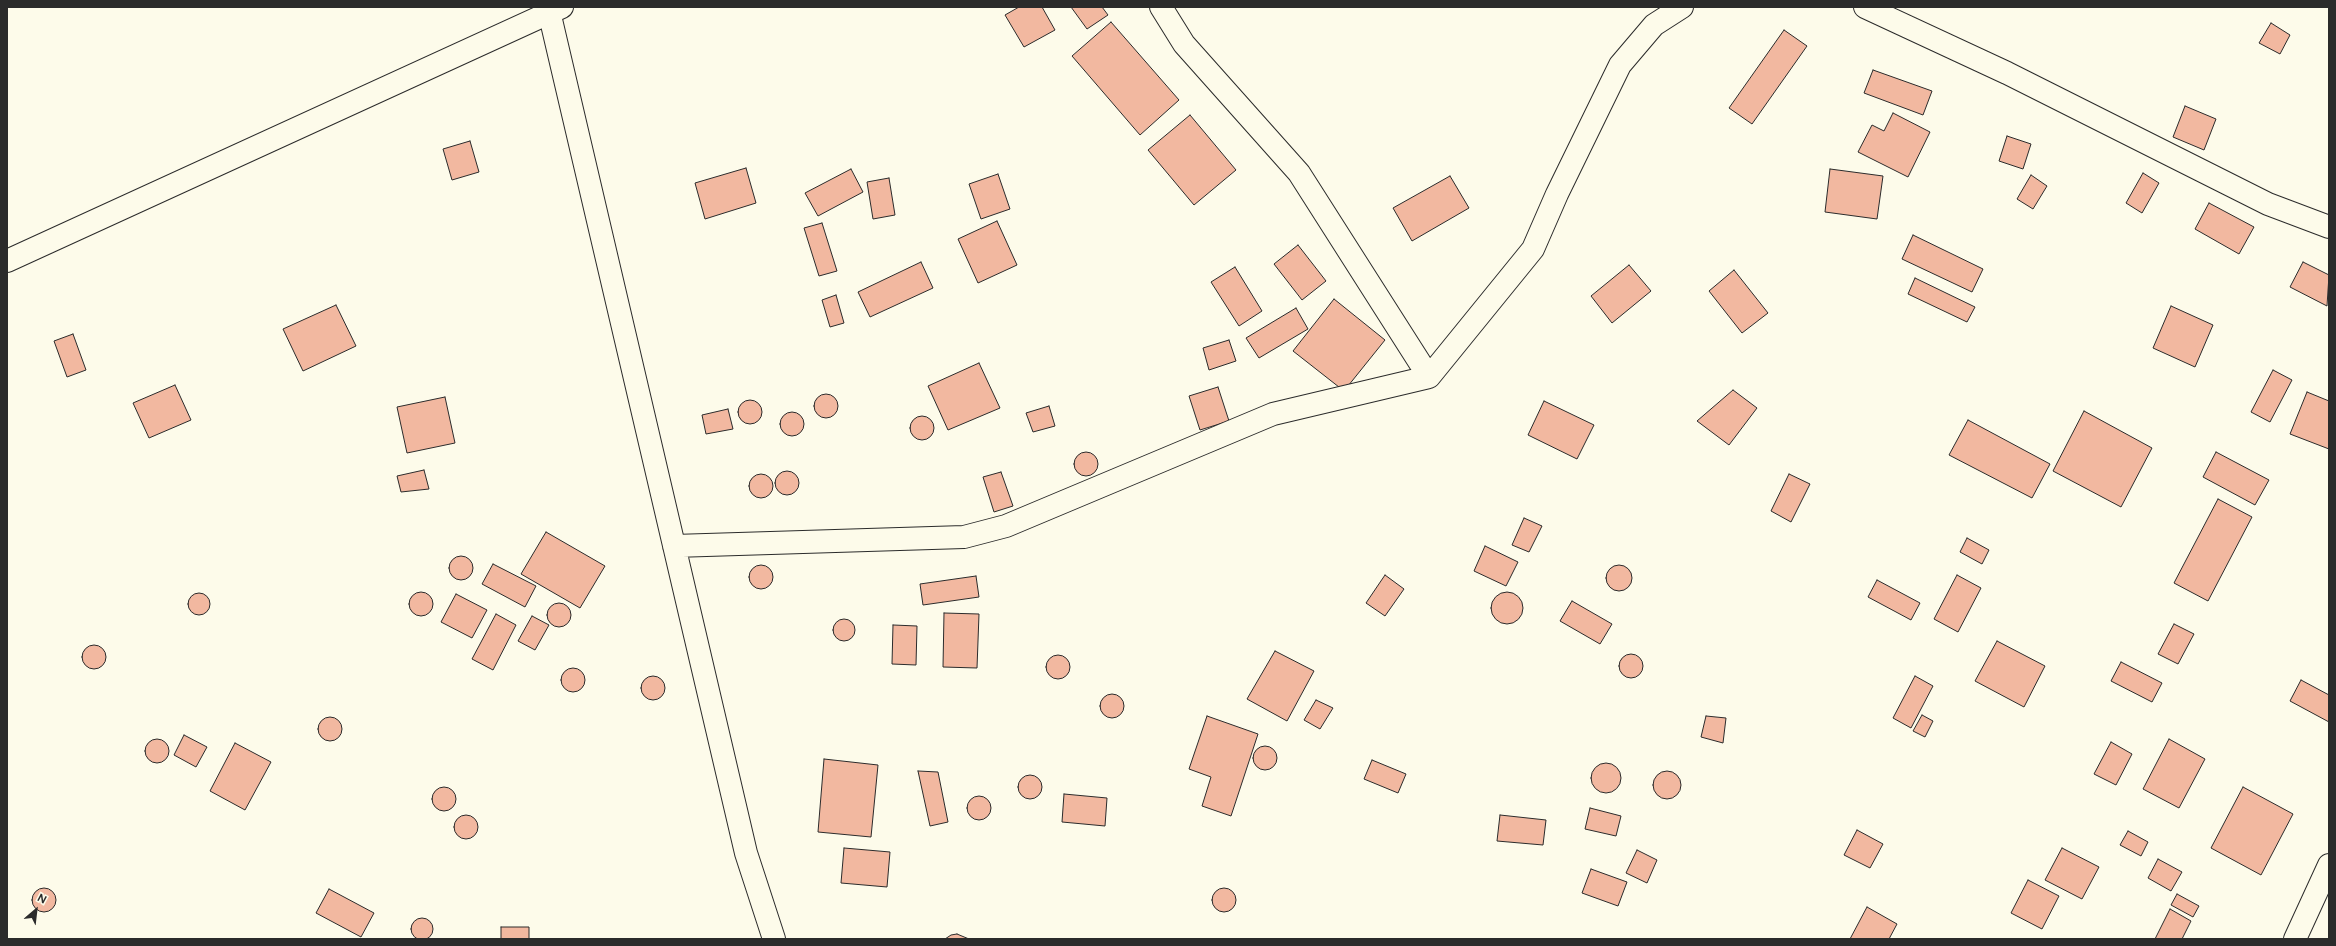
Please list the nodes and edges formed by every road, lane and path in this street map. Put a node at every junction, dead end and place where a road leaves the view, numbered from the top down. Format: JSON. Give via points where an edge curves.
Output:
{"nodes":[{"id":1,"x":1161,"y":7,"type":"edge"},
{"id":2,"x":1682,"y":7,"type":"edge"},
{"id":3,"x":1865,"y":7,"type":"edge"},
{"id":4,"x":553,"y":9,"type":"edge"},
{"id":5,"x":2329,"y":227,"type":"edge"},
{"id":6,"x":7,"y":261,"type":"edge"},
{"id":7,"x":1430,"y":377,"type":"junction"},
{"id":8,"x":674,"y":546,"type":"junction"},
{"id":9,"x":2329,"y":865,"type":"edge"},
{"id":10,"x":774,"y":939,"type":"edge"},
{"id":11,"x":2295,"y":939,"type":"edge"}],
"edges":[{"from":1,"to":7,"type":"street","via":[[1184,44],[1298,173]]},
{"from":2,"to":7,"type":"street","via":[[1654,25],[1620,65],[1533,249]]},
{"from":3,"to":5,"type":"street","via":[[2007,72],[2268,204]]},
{"from":4,"to":6,"type":"street"},
{"from":4,"to":8,"type":"street"},
{"from":7,"to":8,"type":"street","via":[[1273,414],[1006,526],[964,537]]},
{"from":8,"to":10,"type":"street","via":[[746,852]]},
{"from":9,"to":11,"type":"street"}]}
